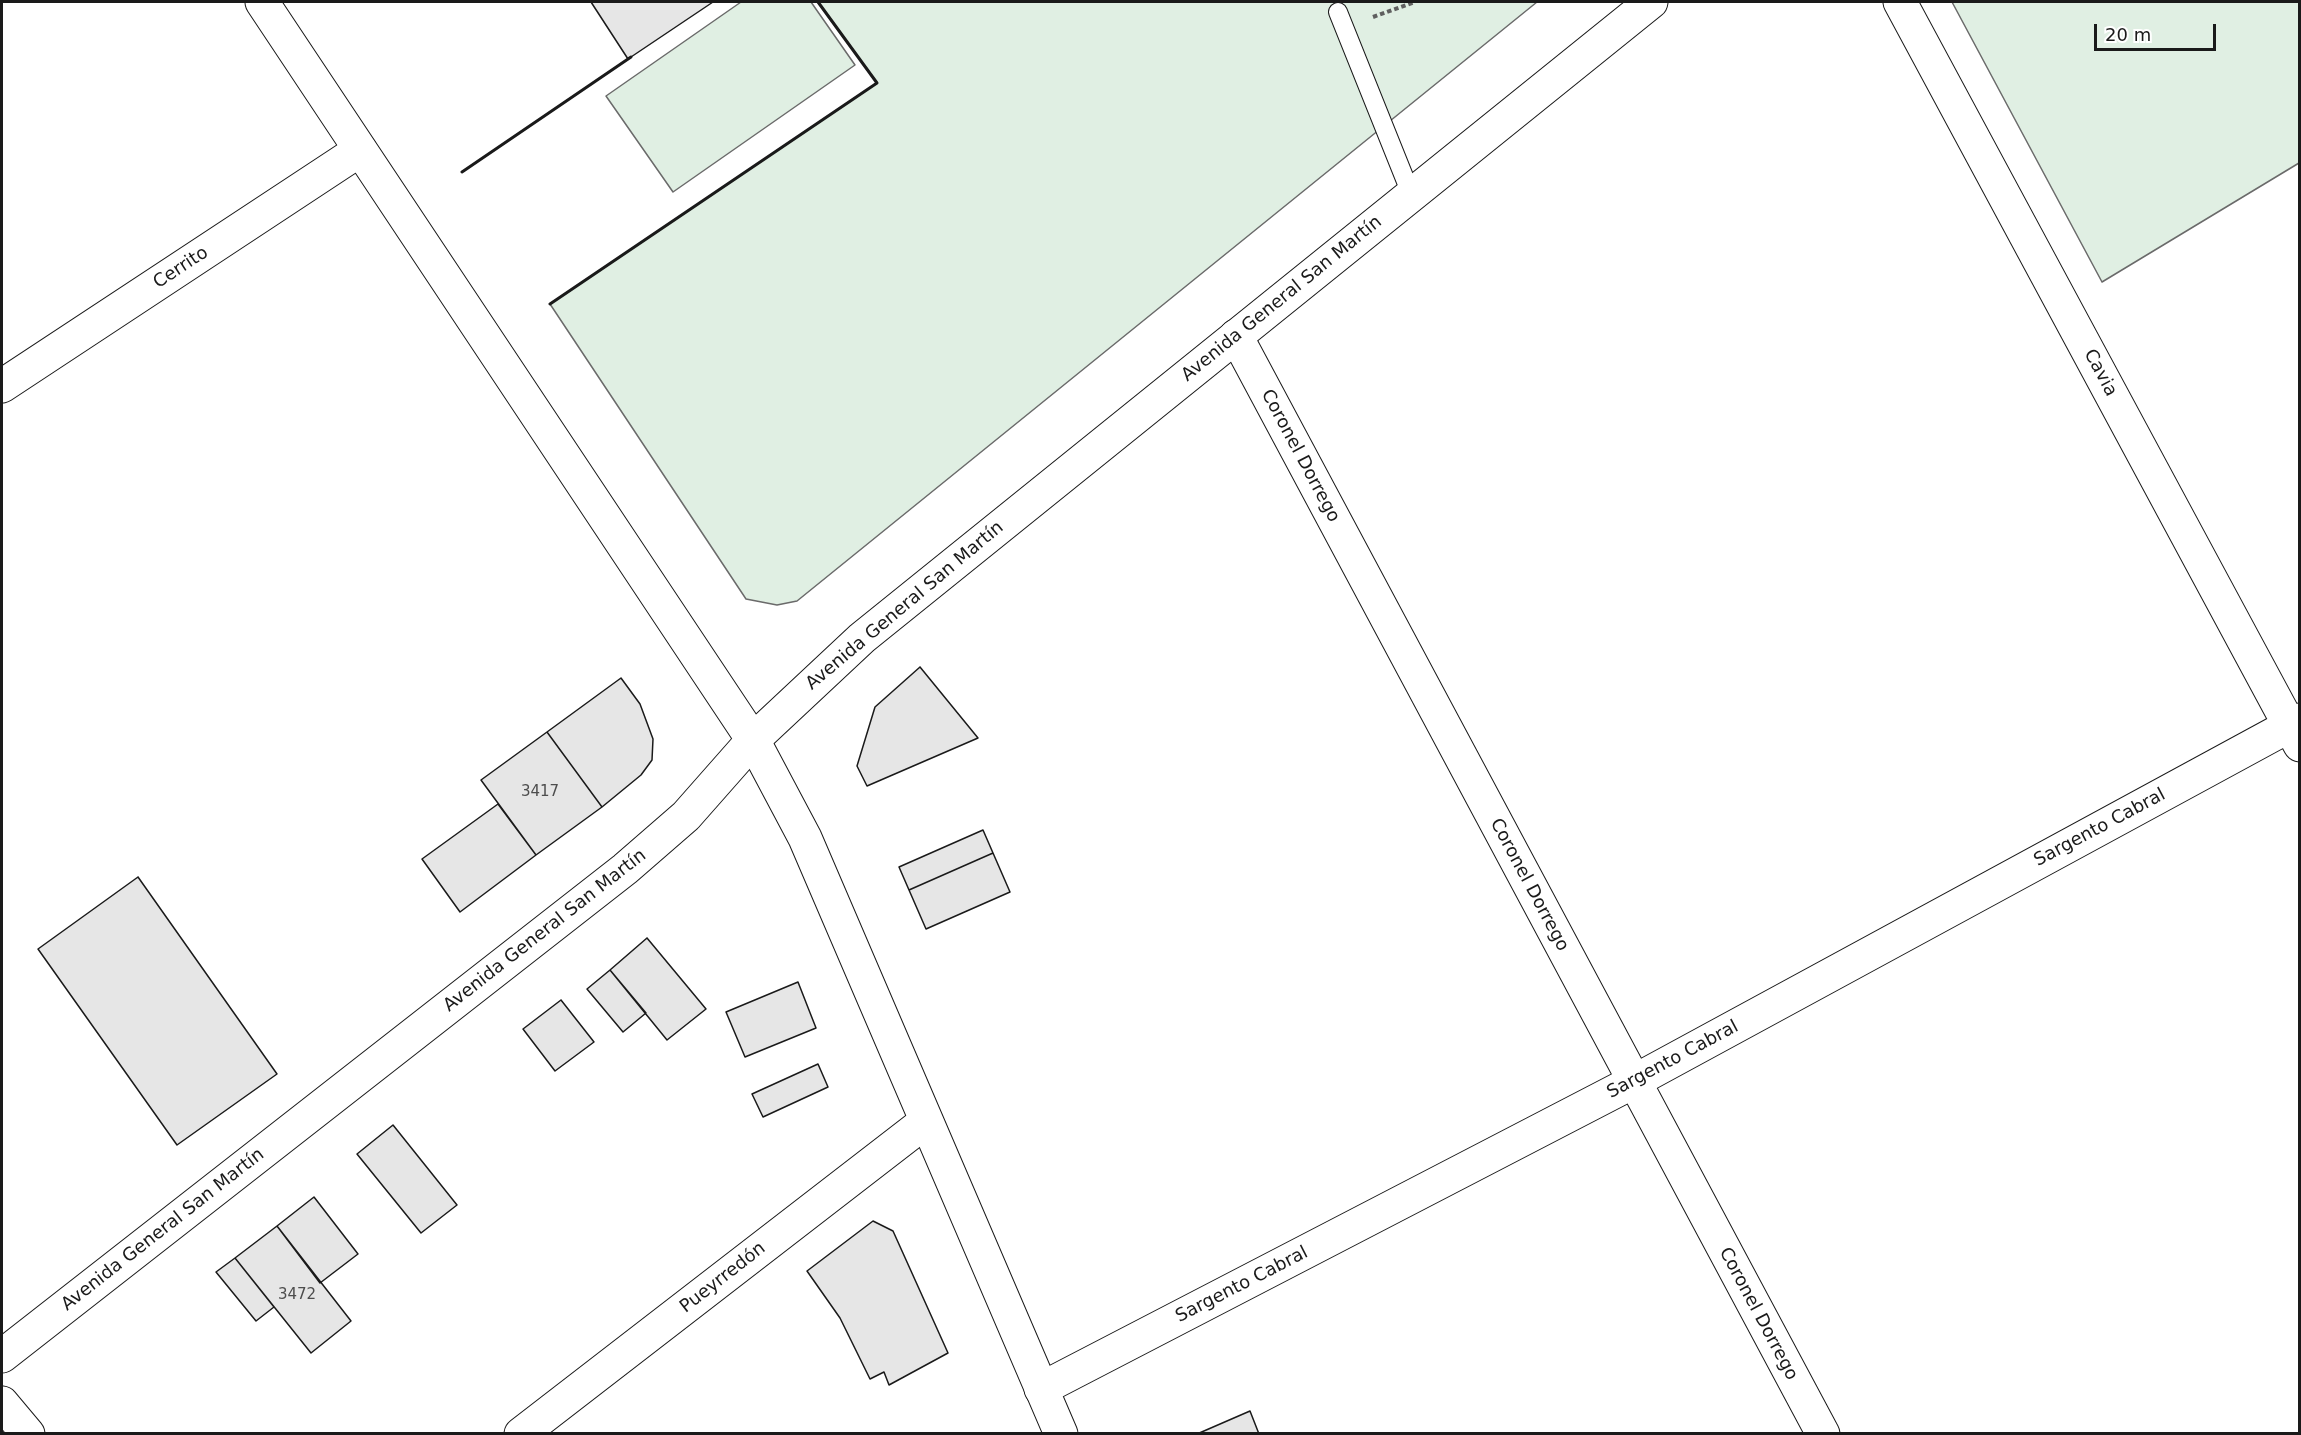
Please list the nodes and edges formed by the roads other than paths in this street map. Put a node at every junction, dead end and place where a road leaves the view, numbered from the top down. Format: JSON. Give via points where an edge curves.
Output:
{"nodes":[{"id":1,"x":262,"y":2,"type":"edge"},
{"id":2,"x":1651,"y":2,"type":"edge"},
{"id":3,"x":1900,"y":2,"type":"edge"},
{"id":4,"x":1338,"y":12,"type":"dead end"},
{"id":5,"x":360,"y":150,"type":"junction"},
{"id":6,"x":1411,"y":194,"type":"junction"},
{"id":7,"x":1236,"y":336,"type":"junction"},
{"id":8,"x":2,"y":386,"type":"edge"},
{"id":9,"x":2296,"y":730,"type":"edge"},
{"id":10,"x":753,"y":740,"type":"junction"},
{"id":11,"x":1634,"y":1082,"type":"junction"},
{"id":12,"x":925,"y":1122,"type":"junction"},
{"id":13,"x":2,"y":1356,"type":"edge"},
{"id":14,"x":1041,"y":1389,"type":"junction"},
{"id":15,"x":2,"y":1402,"type":"edge"},
{"id":16,"x":28,"y":1434,"type":"edge"},
{"id":17,"x":521,"y":1434,"type":"edge"},
{"id":18,"x":1061,"y":1434,"type":"edge"},
{"id":19,"x":1823,"y":1434,"type":"edge"}],
"edges":[{"from":1,"to":5,"type":"main road"},
{"from":2,"to":6,"type":"main road","name":"Avenida General San Martín"},
{"from":3,"to":9,"type":"main road","name":"Cavia"},
{"from":4,"to":6,"type":"lane"},
{"from":5,"to":8,"type":"main road","name":"Cerrito"},
{"from":5,"to":10,"type":"main road"},
{"from":6,"to":7,"type":"main road","name":"Avenida General San Martín"},
{"from":7,"to":10,"type":"main road","name":"Avenida General San Martín","via":[[862,638]]},
{"from":7,"to":11,"type":"main road","name":"Coronel Dorrego"},
{"from":9,"to":11,"type":"main road","name":"Sargento Cabral"},
{"from":10,"to":12,"type":"main road","via":[[805,837]]},
{"from":10,"to":13,"type":"main road","name":"Avenida General San Martín","via":[[686,816],[625,869]]},
{"from":11,"to":14,"type":"main road","name":"Sargento Cabral"},
{"from":11,"to":19,"type":"main road","name":"Coronel Dorrego"},
{"from":12,"to":14,"type":"main road"},
{"from":12,"to":17,"type":"main road","name":"Pueyrredón"},
{"from":14,"to":18,"type":"main road"},
{"from":15,"to":16,"type":"main road"}]}
